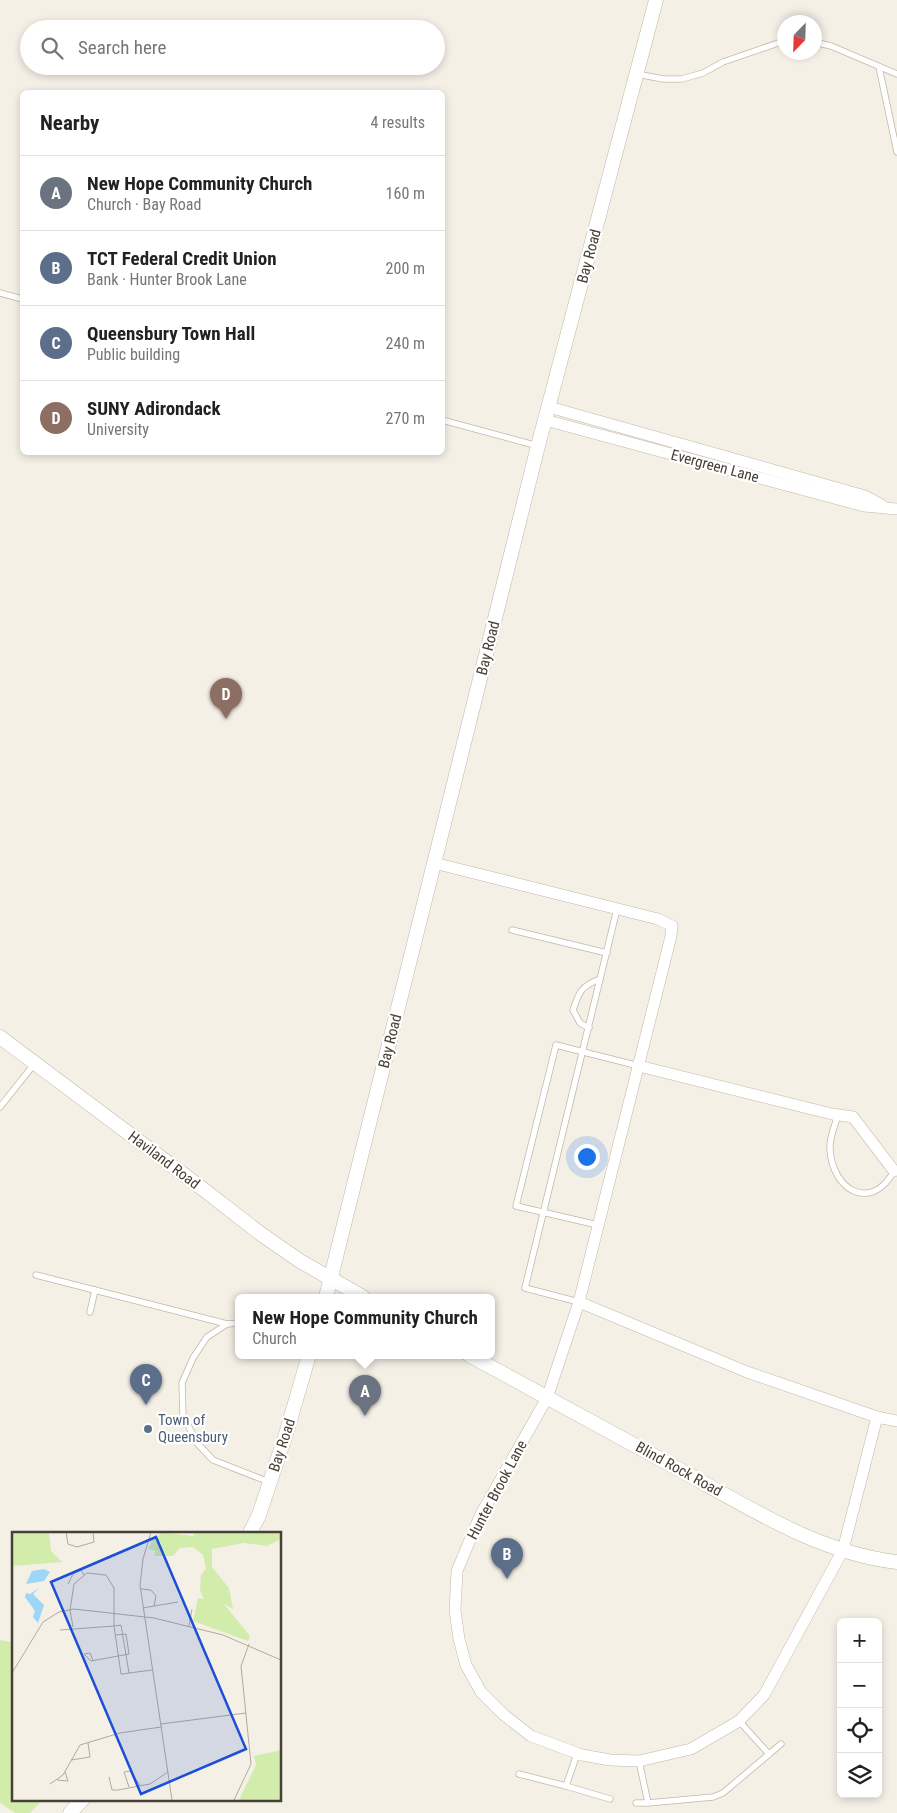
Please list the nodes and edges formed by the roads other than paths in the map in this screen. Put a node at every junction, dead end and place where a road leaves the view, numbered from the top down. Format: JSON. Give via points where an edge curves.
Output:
{"nodes":[{"id":1,"x":656,"y":0,"type":"edge"},
{"id":2,"x":777,"y":43,"type":"edge"},
{"id":3,"x":822,"y":44,"type":"edge"},
{"id":4,"x":879,"y":67,"type":"junction"},
{"id":5,"x":637,"y":74,"type":"junction"},
{"id":6,"x":897,"y":74,"type":"edge"},
{"id":7,"x":897,"y":152,"type":"edge"},
{"id":8,"x":0,"y":293,"type":"edge"},
{"id":9,"x":20,"y":299,"type":"edge"},
{"id":10,"x":547,"y":413,"type":"junction"},
{"id":11,"x":445,"y":421,"type":"edge"},
{"id":12,"x":538,"y":446,"type":"junction"},
{"id":13,"x":891,"y":508,"type":"edge"},
{"id":14,"x":434,"y":862,"type":"junction"},
{"id":15,"x":617,"y":909,"type":"junction"},
{"id":16,"x":512,"y":930,"type":"dead end"},
{"id":17,"x":607,"y":953,"type":"junction"},
{"id":18,"x":600,"y":979,"type":"junction"},
{"id":19,"x":589,"y":1028,"type":"junction"},
{"id":20,"x":0,"y":1037,"type":"edge"},
{"id":21,"x":583,"y":1052,"type":"junction"},
{"id":22,"x":35,"y":1063,"type":"junction"},
{"id":23,"x":639,"y":1066,"type":"junction"},
{"id":24,"x":0,"y":1107,"type":"edge"},
{"id":25,"x":838,"y":1115,"type":"junction"},
{"id":26,"x":894,"y":1171,"type":"joint"},
{"id":27,"x":544,"y":1213,"type":"junction"},
{"id":28,"x":598,"y":1225,"type":"junction"},
{"id":29,"x":36,"y":1275,"type":"dead end"},
{"id":30,"x":331,"y":1280,"type":"junction"},
{"id":31,"x":95,"y":1290,"type":"junction"},
{"id":32,"x":327,"y":1294,"type":"edge"},
{"id":33,"x":357,"y":1294,"type":"edge"},
{"id":34,"x":579,"y":1302,"type":"junction"},
{"id":35,"x":90,"y":1312,"type":"dead end"},
{"id":36,"x":227,"y":1324,"type":"junction"},
{"id":37,"x":235,"y":1324,"type":"edge"},
{"id":38,"x":308,"y":1359,"type":"edge"},
{"id":39,"x":476,"y":1359,"type":"edge"},
{"id":40,"x":548,"y":1398,"type":"junction"},
{"id":41,"x":878,"y":1417,"type":"junction"},
{"id":42,"x":897,"y":1421,"type":"edge"},
{"id":43,"x":270,"y":1482,"type":"junction"},
{"id":44,"x":250,"y":1532,"type":"edge"},
{"id":45,"x":843,"y":1550,"type":"junction"},
{"id":46,"x":897,"y":1562,"type":"edge"},
{"id":47,"x":739,"y":1721,"type":"junction"},
{"id":48,"x":781,"y":1744,"type":"dead end"},
{"id":49,"x":577,"y":1754,"type":"junction"},
{"id":50,"x":769,"y":1754,"type":"junction"},
{"id":51,"x":639,"y":1761,"type":"junction"},
{"id":52,"x":519,"y":1774,"type":"dead end"},
{"id":53,"x":566,"y":1786,"type":"junction"},
{"id":54,"x":610,"y":1799,"type":"dead end"},
{"id":55,"x":82,"y":1800,"type":"edge"},
{"id":56,"x":636,"y":1803,"type":"dead end"},
{"id":57,"x":648,"y":1803,"type":"junction"},
{"id":58,"x":70,"y":1813,"type":"edge"}],
"edges":[{"from":1,"to":5,"type":"street","name":"Bay Road"},
{"from":2,"to":5,"type":"lane","via":[[682,79]]},
{"from":3,"to":4,"type":"lane"},
{"from":4,"to":6,"type":"lane"},
{"from":4,"to":7,"type":"lane"},
{"from":5,"to":10,"type":"street","name":"Bay Road"},
{"from":8,"to":9,"type":"lane"},
{"from":10,"to":12,"type":"street","name":"Bay Road"},
{"from":10,"to":13,"type":"street","name":"Evergreen Lane","via":[[865,496]]},
{"from":11,"to":12,"type":"lane"},
{"from":12,"to":14,"type":"street","name":"Bay Road"},
{"from":14,"to":15,"type":"street"},
{"from":14,"to":30,"type":"street","name":"Bay Road"},
{"from":15,"to":17,"type":"lane"},
{"from":15,"to":23,"type":"street","name":"Hunter Brook Lane","via":[[658,919],[672,926]]},
{"from":16,"to":17,"type":"lane"},
{"from":17,"to":18,"type":"lane"},
{"from":18,"to":19,"type":"lane"},
{"from":18,"to":19,"type":"lane","via":[[583,988],[574,1010],[580,1023]]},
{"from":19,"to":21,"type":"lane"},
{"from":20,"to":22,"type":"street","name":"Haviland Road"},
{"from":21,"to":23,"type":"lane"},
{"from":21,"to":27,"type":"lane"},
{"from":21,"to":27,"type":"lane","via":[[556,1045],[518,1196],[516,1206]]},
{"from":22,"to":24,"type":"lane"},
{"from":22,"to":30,"type":"street","name":"Haviland Road","via":[[261,1234]]},
{"from":23,"to":25,"type":"street"},
{"from":23,"to":28,"type":"street","name":"Hunter Brook Lane"},
{"from":25,"to":26,"type":"street","via":[[853,1117]]},
{"from":25,"to":26,"type":"lane","via":[[830,1151],[836,1176],[844,1185],[852,1190],[872,1192],[883,1186]]},
{"from":27,"to":28,"type":"lane"},
{"from":27,"to":34,"type":"lane","via":[[525,1288]]},
{"from":28,"to":34,"type":"street","name":"Hunter Brook Lane"},
{"from":29,"to":31,"type":"lane"},
{"from":30,"to":32,"type":"street","name":"Bay Road"},
{"from":30,"to":33,"type":"street"},
{"from":31,"to":35,"type":"lane"},
{"from":31,"to":36,"type":"lane"},
{"from":34,"to":40,"type":"street","name":"Hunter Brook Lane"},
{"from":34,"to":41,"type":"street","via":[[747,1372]]},
{"from":36,"to":37,"type":"lane"},
{"from":36,"to":43,"type":"lane","via":[[208,1337],[193,1358],[182,1383],[183,1415],[197,1443],[213,1460]]},
{"from":38,"to":43,"type":"street","name":"Bay Road"},
{"from":39,"to":40,"type":"street","name":"Blind Rock Road"},
{"from":40,"to":45,"type":"street","name":"Blind Rock Road","via":[[784,1527]]},
{"from":40,"to":49,"type":"street","name":"Hunter Brook Lane","via":[[480,1516],[457,1571],[454,1610],[466,1666],[481,1692],[531,1736]]},
{"from":41,"to":42,"type":"street"},
{"from":41,"to":45,"type":"street","name":"Hunter Brook Lane"},
{"from":43,"to":44,"type":"street","name":"Bay Road"},
{"from":45,"to":46,"type":"street","name":"Blind Rock Road"},
{"from":45,"to":47,"type":"street","name":"Hunter Brook Lane","via":[[764,1695]]},
{"from":47,"to":50,"type":"lane"},
{"from":47,"to":51,"type":"street","name":"Hunter Brook Lane","via":[[691,1749]]},
{"from":48,"to":50,"type":"lane"},
{"from":49,"to":51,"type":"street","name":"Hunter Brook Lane"},
{"from":49,"to":53,"type":"lane"},
{"from":50,"to":57,"type":"lane","via":[[723,1793]]},
{"from":51,"to":57,"type":"lane"},
{"from":52,"to":53,"type":"lane"},
{"from":53,"to":54,"type":"lane"},
{"from":55,"to":58,"type":"street"},
{"from":56,"to":57,"type":"lane"}]}
